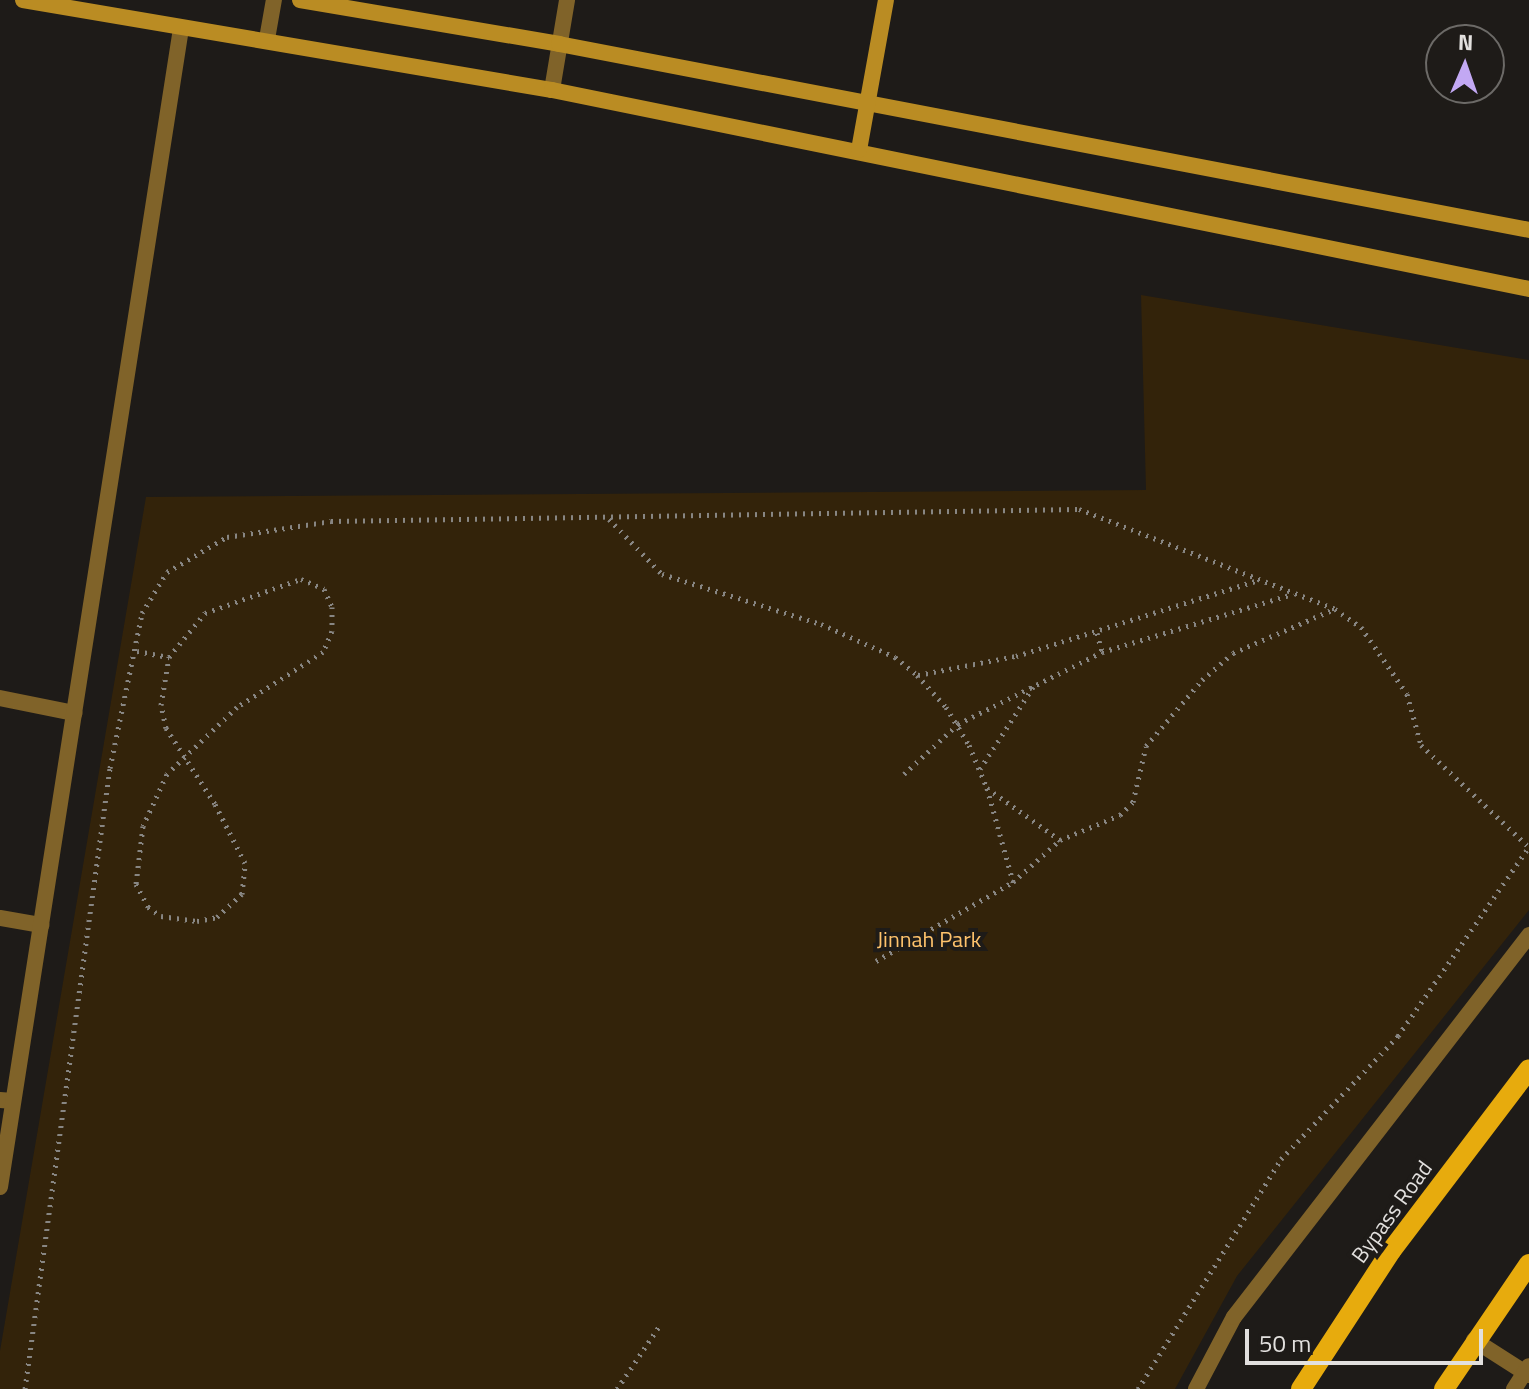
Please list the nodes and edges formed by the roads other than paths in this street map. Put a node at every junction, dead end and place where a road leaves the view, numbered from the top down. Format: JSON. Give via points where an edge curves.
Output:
{"nodes":[{"id":1,"x":23,"y":0,"type":"edge"},
{"id":2,"x":274,"y":0,"type":"edge"},
{"id":3,"x":300,"y":0,"type":"edge"},
{"id":4,"x":567,"y":0,"type":"edge"},
{"id":5,"x":886,"y":0,"type":"edge"},
{"id":6,"x":181,"y":28,"type":"junction"},
{"id":7,"x":267,"y":39,"type":"junction"},
{"id":8,"x":559,"y":44,"type":"junction"},
{"id":9,"x":552,"y":90,"type":"junction"},
{"id":10,"x":866,"y":106,"type":"junction"},
{"id":11,"x":859,"y":150,"type":"junction"},
{"id":12,"x":1529,"y":230,"type":"edge"},
{"id":13,"x":1529,"y":289,"type":"edge"},
{"id":14,"x":0,"y":698,"type":"edge"},
{"id":15,"x":74,"y":713,"type":"junction"},
{"id":16,"x":0,"y":918,"type":"edge"},
{"id":17,"x":41,"y":925,"type":"junction"},
{"id":18,"x":1529,"y":935,"type":"edge"},
{"id":19,"x":1529,"y":1069,"type":"edge"},
{"id":20,"x":7,"y":1100,"type":"edge"},
{"id":21,"x":0,"y":1187,"type":"edge"},
{"id":22,"x":1529,"y":1264,"type":"edge"},
{"id":23,"x":1474,"y":1340,"type":"junction"},
{"id":24,"x":1527,"y":1371,"type":"edge"},
{"id":25,"x":1196,"y":1389,"type":"edge"},
{"id":26,"x":1301,"y":1389,"type":"edge"},
{"id":27,"x":1444,"y":1389,"type":"edge"},
{"id":28,"x":1514,"y":1389,"type":"edge"}],
"edges":[{"from":1,"to":6,"type":"main road"},
{"from":2,"to":7,"type":"street"},
{"from":3,"to":8,"type":"main road"},
{"from":4,"to":8,"type":"street"},
{"from":5,"to":10,"type":"main road"},
{"from":6,"to":7,"type":"main road"},
{"from":6,"to":15,"type":"street"},
{"from":7,"to":9,"type":"main road"},
{"from":8,"to":9,"type":"street"},
{"from":8,"to":10,"type":"main road"},
{"from":9,"to":11,"type":"main road"},
{"from":10,"to":11,"type":"main road"},
{"from":10,"to":12,"type":"main road"},
{"from":11,"to":13,"type":"main road"},
{"from":14,"to":15,"type":"street"},
{"from":15,"to":17,"type":"street"},
{"from":16,"to":17,"type":"street"},
{"from":17,"to":20,"type":"street"},
{"from":18,"to":25,"type":"street","via":[[1234,1317]]},
{"from":19,"to":26,"type":"main road","name":"Bypass Road","via":[[1391,1251]]},
{"from":20,"to":21,"type":"street"},
{"from":22,"to":23,"type":"main road"},
{"from":23,"to":24,"type":"street"},
{"from":23,"to":27,"type":"main road"},
{"from":24,"to":28,"type":"street"}]}
